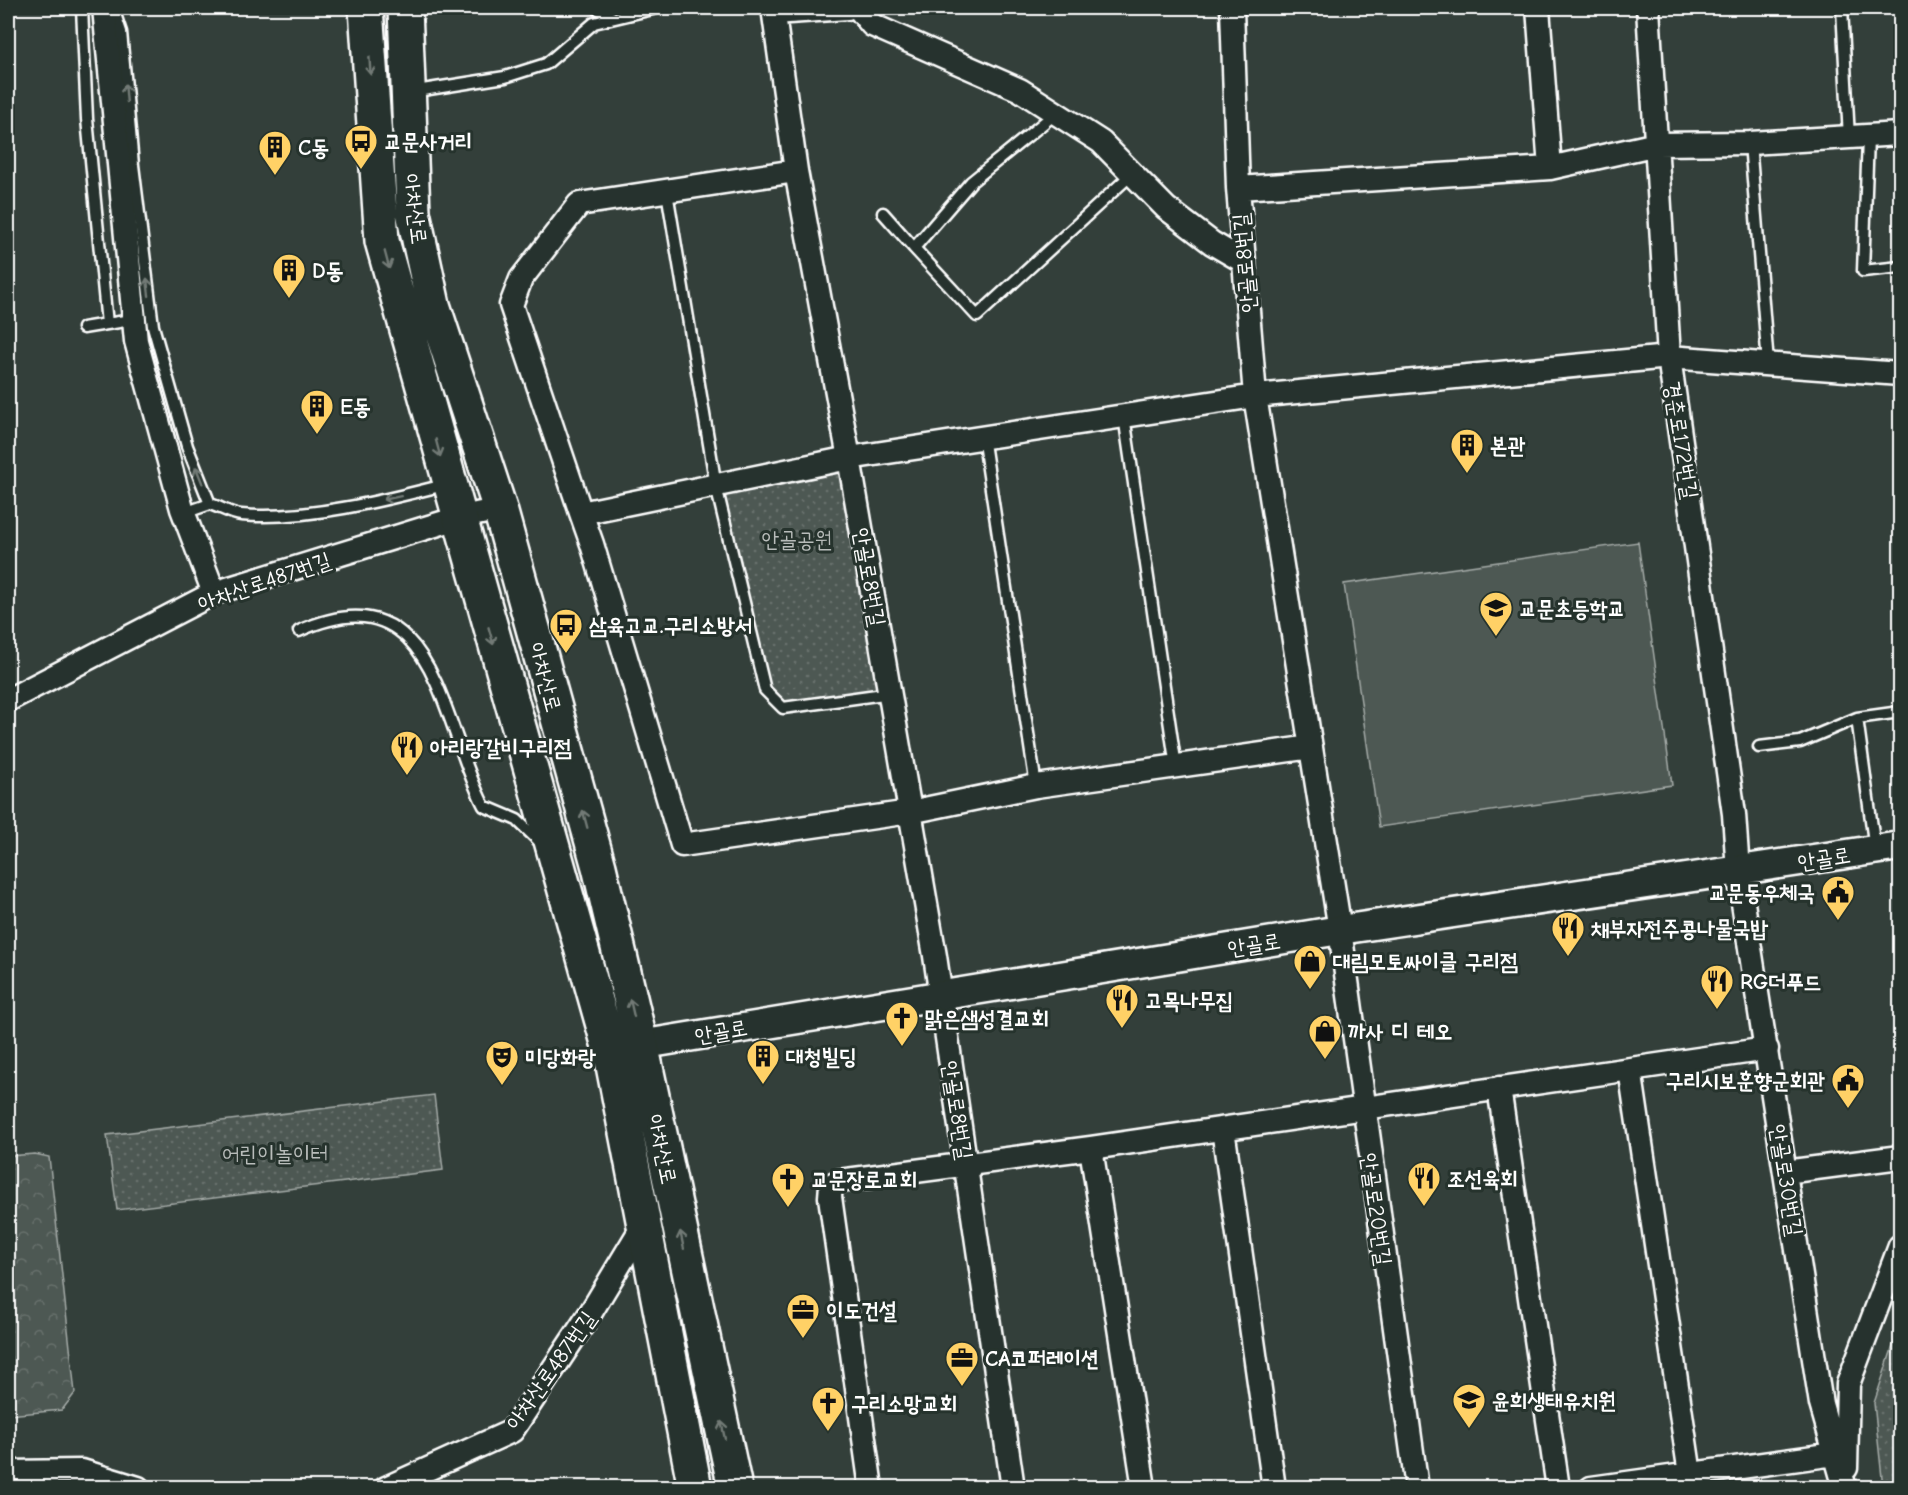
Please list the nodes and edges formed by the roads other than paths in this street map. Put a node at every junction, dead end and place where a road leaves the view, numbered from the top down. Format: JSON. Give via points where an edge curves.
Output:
{"nodes":[{"id":1,"x":82,"y":8,"type":"edge"},
{"id":2,"x":104,"y":8,"type":"edge"},
{"id":3,"x":114,"y":8,"type":"edge"},
{"id":4,"x":366,"y":8,"type":"edge"},
{"id":5,"x":405,"y":8,"type":"edge"},
{"id":6,"x":596,"y":8,"type":"edge"},
{"id":7,"x":657,"y":8,"type":"edge"},
{"id":8,"x":847,"y":8,"type":"edge"},
{"id":9,"x":858,"y":8,"type":"edge"},
{"id":10,"x":1232,"y":8,"type":"edge"},
{"id":11,"x":1538,"y":8,"type":"edge"},
{"id":12,"x":1648,"y":8,"type":"edge"},
{"id":13,"x":1842,"y":8,"type":"edge"},
{"id":14,"x":774,"y":10,"type":"edge"},
{"id":15,"x":614,"y":18,"type":"junction"},
{"id":16,"x":407,"y":93,"type":"junction"},
{"id":17,"x":1056,"y":113,"type":"junction"},
{"id":18,"x":1900,"y":134,"type":"edge"},
{"id":19,"x":1858,"y":138,"type":"junction"},
{"id":20,"x":1750,"y":143,"type":"junction"},
{"id":21,"x":1657,"y":144,"type":"junction"},
{"id":22,"x":1550,"y":168,"type":"junction"},
{"id":23,"x":796,"y":171,"type":"junction"},
{"id":24,"x":1132,"y":173,"type":"junction"},
{"id":25,"x":1238,"y":188,"type":"junction"},
{"id":26,"x":667,"y":192,"type":"junction"},
{"id":27,"x":884,"y":213,"type":"dead end"},
{"id":28,"x":914,"y":248,"type":"junction"},
{"id":29,"x":1244,"y":261,"type":"junction"},
{"id":30,"x":1900,"y":267,"type":"edge"},
{"id":31,"x":143,"y":318,"type":"junction"},
{"id":32,"x":107,"y":324,"type":"junction"},
{"id":33,"x":83,"y":328,"type":"dead end"},
{"id":34,"x":1669,"y":357,"type":"junction"},
{"id":35,"x":1768,"y":364,"type":"junction"},
{"id":36,"x":1900,"y":374,"type":"edge"},
{"id":37,"x":1255,"y":396,"type":"junction"},
{"id":38,"x":1124,"y":416,"type":"junction"},
{"id":39,"x":983,"y":436,"type":"junction"},
{"id":40,"x":849,"y":458,"type":"junction"},
{"id":41,"x":448,"y":484,"type":"junction"},
{"id":42,"x":716,"y":486,"type":"junction"},
{"id":43,"x":210,"y":504,"type":"junction"},
{"id":44,"x":500,"y":509,"type":"junction"},
{"id":45,"x":184,"y":513,"type":"junction"},
{"id":46,"x":581,"y":513,"type":"junction"},
{"id":47,"x":458,"y":518,"type":"junction"},
{"id":48,"x":214,"y":593,"type":"junction"},
{"id":49,"x":299,"y":631,"type":"dead end"},
{"id":50,"x":891,"y":693,"type":"junction"},
{"id":51,"x":8,"y":700,"type":"edge"},
{"id":52,"x":1900,"y":712,"type":"edge"},
{"id":53,"x":1857,"y":718,"type":"junction"},
{"id":54,"x":1311,"y":747,"type":"junction"},
{"id":55,"x":1759,"y":747,"type":"dead end"},
{"id":56,"x":1176,"y":768,"type":"junction"},
{"id":57,"x":1036,"y":786,"type":"junction"},
{"id":58,"x":910,"y":812,"type":"junction"},
{"id":59,"x":1888,"y":848,"type":"edge"},
{"id":60,"x":554,"y":856,"type":"junction"},
{"id":61,"x":1738,"y":871,"type":"junction"},
{"id":62,"x":1340,"y":930,"type":"junction"},
{"id":63,"x":940,"y":994,"type":"junction"},
{"id":64,"x":625,"y":1047,"type":"junction"},
{"id":65,"x":1767,"y":1049,"type":"junction"},
{"id":66,"x":1630,"y":1069,"type":"junction"},
{"id":67,"x":1499,"y":1088,"type":"junction"},
{"id":68,"x":1363,"y":1108,"type":"junction"},
{"id":69,"x":1222,"y":1129,"type":"junction"},
{"id":70,"x":1092,"y":1148,"type":"junction"},
{"id":71,"x":1900,"y":1157,"type":"edge"},
{"id":72,"x":966,"y":1164,"type":"junction"},
{"id":73,"x":1785,"y":1172,"type":"junction"},
{"id":74,"x":644,"y":1224,"type":"junction"},
{"id":75,"x":1900,"y":1246,"type":"edge"},
{"id":76,"x":1835,"y":1454,"type":"junction"},
{"id":77,"x":8,"y":1472,"type":"edge"},
{"id":78,"x":1691,"y":1481,"type":"edge"},
{"id":79,"x":138,"y":1488,"type":"edge"},
{"id":80,"x":386,"y":1488,"type":"edge"},
{"id":81,"x":695,"y":1488,"type":"edge"},
{"id":82,"x":735,"y":1488,"type":"edge"},
{"id":83,"x":871,"y":1488,"type":"edge"},
{"id":84,"x":1013,"y":1488,"type":"edge"},
{"id":85,"x":1144,"y":1488,"type":"edge"},
{"id":86,"x":1275,"y":1488,"type":"edge"},
{"id":87,"x":1417,"y":1488,"type":"edge"},
{"id":88,"x":1558,"y":1488,"type":"edge"},
{"id":89,"x":1591,"y":1488,"type":"edge"},
{"id":90,"x":1845,"y":1488,"type":"edge"}],
"edges":[{"from":1,"to":32,"type":"lane","via":[[87,119]]},
{"from":2,"to":31,"type":"street"},
{"from":31,"to":3,"type":"lane","one_way":true,"via":[[121,32]]},
{"from":4,"to":41,"type":"main road","name":"아차산로","one_way":true,"via":[[382,241]]},
{"from":5,"to":16,"type":"main road","name":"아차산로"},
{"from":6,"to":15,"type":"lane"},
{"from":7,"to":15,"type":"lane"},
{"from":8,"to":14,"type":"street"},
{"from":9,"to":17,"type":"street","via":[[872,25],[1020,90]]},
{"from":10,"to":25,"type":"street","name":"안골로8번길"},
{"from":11,"to":22,"type":"street"},
{"from":12,"to":21,"type":"street","name":"경춘로172번길"},
{"from":13,"to":19,"type":"lane"},
{"from":14,"to":23,"type":"street","name":"안골로8번길"},
{"from":15,"to":16,"type":"lane","via":[[594,23],[546,64],[505,77]]},
{"from":16,"to":44,"type":"main road","name":"아차산로","via":[[413,212],[431,293]]},
{"from":17,"to":24,"type":"street","via":[[1101,142]]},
{"from":17,"to":28,"type":"lane","via":[[971,182]]},
{"from":18,"to":19,"type":"street"},
{"from":19,"to":20,"type":"street"},
{"from":19,"to":30,"type":"lane","via":[[1863,271]]},
{"from":20,"to":21,"type":"street"},
{"from":20,"to":35,"type":"lane"},
{"from":21,"to":22,"type":"street"},
{"from":21,"to":34,"type":"street","name":"경춘로172번길"},
{"from":22,"to":25,"type":"street"},
{"from":23,"to":26,"type":"street"},
{"from":23,"to":40,"type":"street","name":"안골로8번길"},
{"from":24,"to":28,"type":"lane","via":[[978,316]]},
{"from":24,"to":29,"type":"street","via":[[1166,208],[1212,243]]},
{"from":25,"to":29,"type":"street","name":"안골로8번길"},
{"from":26,"to":42,"type":"lane"},
{"from":26,"to":46,"type":"street","via":[[579,204],[521,279],[511,305]]},
{"from":27,"to":28,"type":"lane"},
{"from":29,"to":37,"type":"street","name":"안골로8번길"},
{"from":31,"to":32,"type":"lane"},
{"from":43,"to":31,"type":"lane","one_way":true},
{"from":31,"to":45,"type":"street","via":[[136,341]]},
{"from":32,"to":33,"type":"lane"},
{"from":34,"to":35,"type":"street"},
{"from":34,"to":37,"type":"street"},
{"from":34,"to":61,"type":"street","name":"경춘로172번길","via":[[1728,767]]},
{"from":35,"to":36,"type":"street"},
{"from":37,"to":38,"type":"street"},
{"from":37,"to":54,"type":"street","name":"안골로8번길"},
{"from":38,"to":39,"type":"street"},
{"from":38,"to":56,"type":"lane"},
{"from":39,"to":40,"type":"street"},
{"from":39,"to":57,"type":"lane"},
{"from":40,"to":42,"type":"street"},
{"from":40,"to":50,"type":"street","name":"안골로8번길"},
{"from":41,"to":43,"type":"lane","one_way":true,"via":[[310,513],[239,515]]},
{"from":41,"to":47,"type":"main road","name":"아차산로"},
{"from":42,"to":46,"type":"street"},
{"from":42,"to":50,"type":"lane","via":[[765,690],[783,708]]},
{"from":43,"to":45,"type":"lane"},
{"from":44,"to":47,"type":"street","name":"아차산로487번길"},
{"from":64,"to":44,"type":"main road","name":"아차산로","one_way":true,"via":[[599,867]]},
{"from":45,"to":48,"type":"street"},
{"from":46,"to":58,"type":"street","via":[[682,845]]},
{"from":47,"to":48,"type":"street","name":"아차산로487번길"},
{"from":47,"to":60,"type":"main road","name":"아차산로","one_way":true},
{"from":48,"to":51,"type":"street","name":"아차산로487번길"},
{"from":49,"to":60,"type":"lane","via":[[326,619],[354,615],[387,622],[418,649],[441,693],[484,806],[517,820]]},
{"from":50,"to":58,"type":"street","name":"안골로8번길"},
{"from":52,"to":53,"type":"lane"},
{"from":53,"to":55,"type":"lane","via":[[1800,742]]},
{"from":53,"to":59,"type":"lane"},
{"from":54,"to":56,"type":"street"},
{"from":54,"to":62,"type":"street","name":"안골로20번길"},
{"from":56,"to":57,"type":"street"},
{"from":57,"to":58,"type":"street"},
{"from":58,"to":63,"type":"street","name":"안골로8번길"},
{"from":59,"to":61,"type":"street","name":"안골로"},
{"from":60,"to":64,"type":"main road","name":"아차산로"},
{"from":61,"to":62,"type":"street","name":"안골로"},
{"from":61,"to":65,"type":"street","name":"안골로30번길"},
{"from":62,"to":63,"type":"street","name":"안골로"},
{"from":62,"to":68,"type":"street","name":"안골로20번길"},
{"from":63,"to":64,"type":"street","name":"안골로"},
{"from":63,"to":72,"type":"street","name":"안골로8번길"},
{"from":64,"to":74,"type":"main road","name":"아차산로"},
{"from":82,"to":64,"type":"main road","name":"아차산로","one_way":true},
{"from":65,"to":66,"type":"street"},
{"from":65,"to":73,"type":"street","name":"안골로30번길"},
{"from":66,"to":67,"type":"street"},
{"from":66,"to":78,"type":"street"},
{"from":67,"to":68,"type":"street"},
{"from":67,"to":88,"type":"street"},
{"from":68,"to":69,"type":"street"},
{"from":68,"to":87,"type":"street","name":"안골로20번길"},
{"from":69,"to":70,"type":"street"},
{"from":69,"to":86,"type":"street"},
{"from":70,"to":72,"type":"street"},
{"from":70,"to":85,"type":"street"},
{"from":71,"to":73,"type":"street"},
{"from":72,"to":83,"type":"street","via":[[831,1185]]},
{"from":72,"to":84,"type":"street","name":"안골로8번길"},
{"from":73,"to":76,"type":"street","name":"안골로30번길","via":[[1821,1404]]},
{"from":74,"to":80,"type":"street","name":"아차산로487번길","via":[[512,1431]]},
{"from":74,"to":81,"type":"main road","name":"아차산로"},
{"from":75,"to":90,"type":"street","via":[[1848,1384]]},
{"from":76,"to":78,"type":"street"},
{"from":76,"to":90,"type":"street","name":"안골로30번길"},
{"from":77,"to":79,"type":"street","via":[[82,1471]]},
{"from":78,"to":89,"type":"street"}]}
